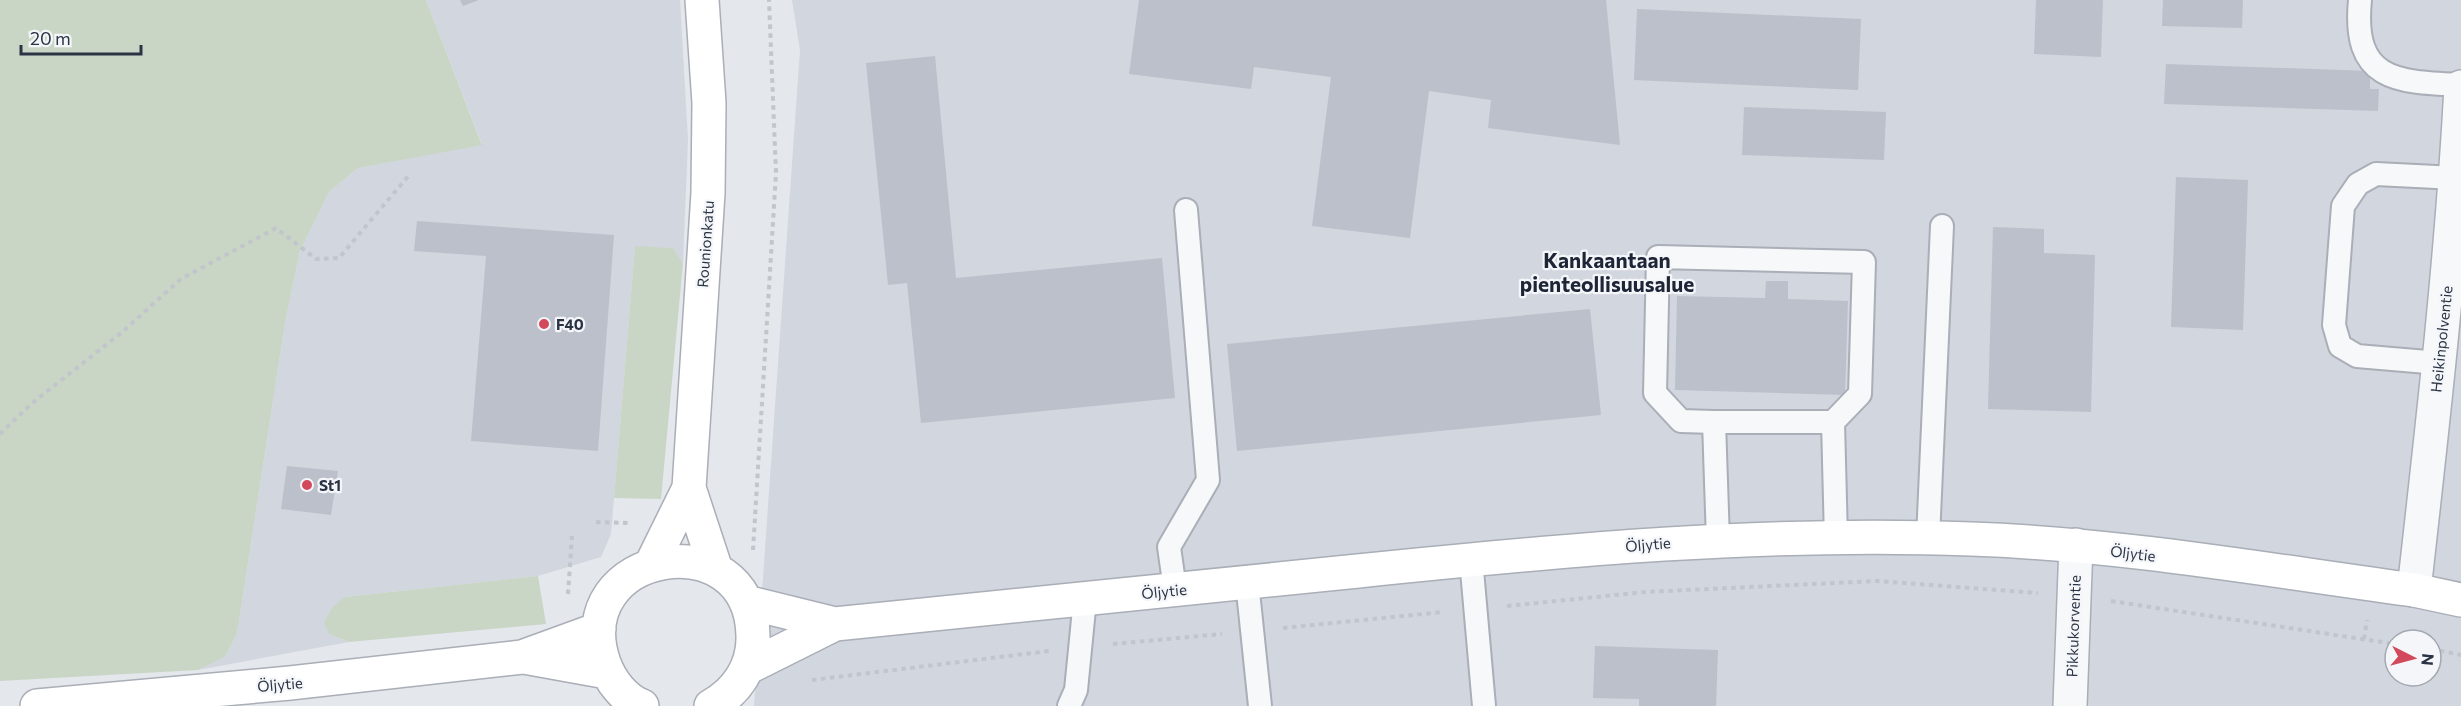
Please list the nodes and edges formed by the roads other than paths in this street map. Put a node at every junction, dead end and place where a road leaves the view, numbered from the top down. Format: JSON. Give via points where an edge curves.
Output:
{"nodes":[{"id":1,"x":702,"y":0,"type":"edge"},
{"id":2,"x":2360,"y":0,"type":"edge"},
{"id":3,"x":2461,"y":86,"type":"edge"},
{"id":4,"x":2456,"y":178,"type":"junction"},
{"id":5,"x":1186,"y":210,"type":"dead end"},
{"id":6,"x":1942,"y":226,"type":"dead end"},
{"id":7,"x":2439,"y":363,"type":"junction"},
{"id":8,"x":1714,"y":422,"type":"junction"},
{"id":9,"x":1833,"y":422,"type":"junction"},
{"id":10,"x":689,"y":488,"type":"junction"},
{"id":11,"x":1928,"y":538,"type":"junction"},
{"id":12,"x":1836,"y":539,"type":"junction"},
{"id":13,"x":1718,"y":541,"type":"junction"},
{"id":14,"x":2076,"y":545,"type":"junction"},
{"id":15,"x":1471,"y":559,"type":"junction"},
{"id":16,"x":652,"y":563,"type":"junction"},
{"id":17,"x":716,"y":570,"type":"junction"},
{"id":18,"x":1247,"y":582,"type":"junction"},
{"id":19,"x":1175,"y":590,"type":"junction"},
{"id":20,"x":2414,"y":590,"type":"junction"},
{"id":21,"x":1085,"y":599,"type":"junction"},
{"id":22,"x":2461,"y":600,"type":"edge"},
{"id":23,"x":746,"y":602,"type":"junction"},
{"id":24,"x":834,"y":624,"type":"junction"},
{"id":25,"x":599,"y":629,"type":"junction"},
{"id":26,"x":522,"y":657,"type":"junction"},
{"id":27,"x":748,"y":667,"type":"junction"},
{"id":28,"x":607,"y":672,"type":"junction"},
{"id":29,"x":193,"y":698,"type":"edge"},
{"id":30,"x":639,"y":705,"type":"edge"},
{"id":31,"x":37,"y":706,"type":"edge"},
{"id":32,"x":711,"y":706,"type":"edge"},
{"id":33,"x":1069,"y":706,"type":"edge"},
{"id":34,"x":1260,"y":706,"type":"edge"},
{"id":35,"x":1484,"y":706,"type":"edge"},
{"id":36,"x":2070,"y":706,"type":"edge"}],
"edges":[{"from":1,"to":10,"type":"main road","name":"Rounionkatu","via":[[709,103],[708,193]]},
{"from":2,"to":3,"type":"lane","via":[[2358,24],[2363,50],[2382,72],[2409,83]]},
{"from":3,"to":4,"type":"street","name":"Heikinpolventie"},
{"from":4,"to":7,"type":"street","name":"Heikinpolventie"},
{"from":4,"to":7,"type":"lane","via":[[2376,174],[2358,184],[2343,206],[2334,325],[2340,346],[2357,356]]},
{"from":5,"to":19,"type":"lane","via":[[1208,480],[1169,547]]},
{"from":6,"to":11,"type":"lane"},
{"from":7,"to":20,"type":"street","name":"Heikinpolventie"},
{"from":8,"to":9,"type":"lane"},
{"from":8,"to":9,"type":"lane","via":[[1682,421],[1655,393],[1658,257],[1864,262],[1860,394]]},
{"from":8,"to":13,"type":"lane"},
{"from":9,"to":12,"type":"lane"},
{"from":10,"to":16,"type":"main road","name":"Rounionkatu"},
{"from":10,"to":17,"type":"main road","name":"Rounionkatu"},
{"from":11,"to":12,"type":"main road","name":"Öljytie"},
{"from":11,"to":14,"type":"main road","name":"Öljytie"},
{"from":12,"to":13,"type":"main road","name":"Öljytie"},
{"from":13,"to":15,"type":"main road","name":"Öljytie"},
{"from":14,"to":20,"type":"main road","name":"Öljytie"},
{"from":14,"to":36,"type":"street","name":"Pikkukorventie"},
{"from":15,"to":18,"type":"main road","name":"Öljytie"},
{"from":15,"to":35,"type":"lane"},
{"from":16,"to":17,"type":"main road","via":[[685,561]]},
{"from":16,"to":25,"type":"main road","via":[[616,589]]},
{"from":17,"to":23,"type":"main road"},
{"from":18,"to":19,"type":"main road","name":"Öljytie"},
{"from":18,"to":34,"type":"lane"},
{"from":19,"to":21,"type":"main road","name":"Öljytie"},
{"from":20,"to":22,"type":"main road","name":"Öljytie"},
{"from":21,"to":24,"type":"main road","name":"Öljytie"},
{"from":21,"to":33,"type":"lane","via":[[1076,690]]},
{"from":23,"to":24,"type":"main road","name":"Öljytie"},
{"from":23,"to":27,"type":"main road","via":[[753,623],[754,645]]},
{"from":24,"to":27,"type":"main road","name":"Öljytie"},
{"from":25,"to":26,"type":"main road","name":"Öljytie"},
{"from":25,"to":28,"type":"main road","via":[[600,651]]},
{"from":26,"to":28,"type":"main road","name":"Öljytie"},
{"from":26,"to":29,"type":"main road","name":"Öljytie"},
{"from":27,"to":32,"type":"main road","via":[[737,686]]},
{"from":28,"to":30,"type":"main road","via":[[620,690]]},
{"from":29,"to":31,"type":"main road","name":"Öljytie"}]}
